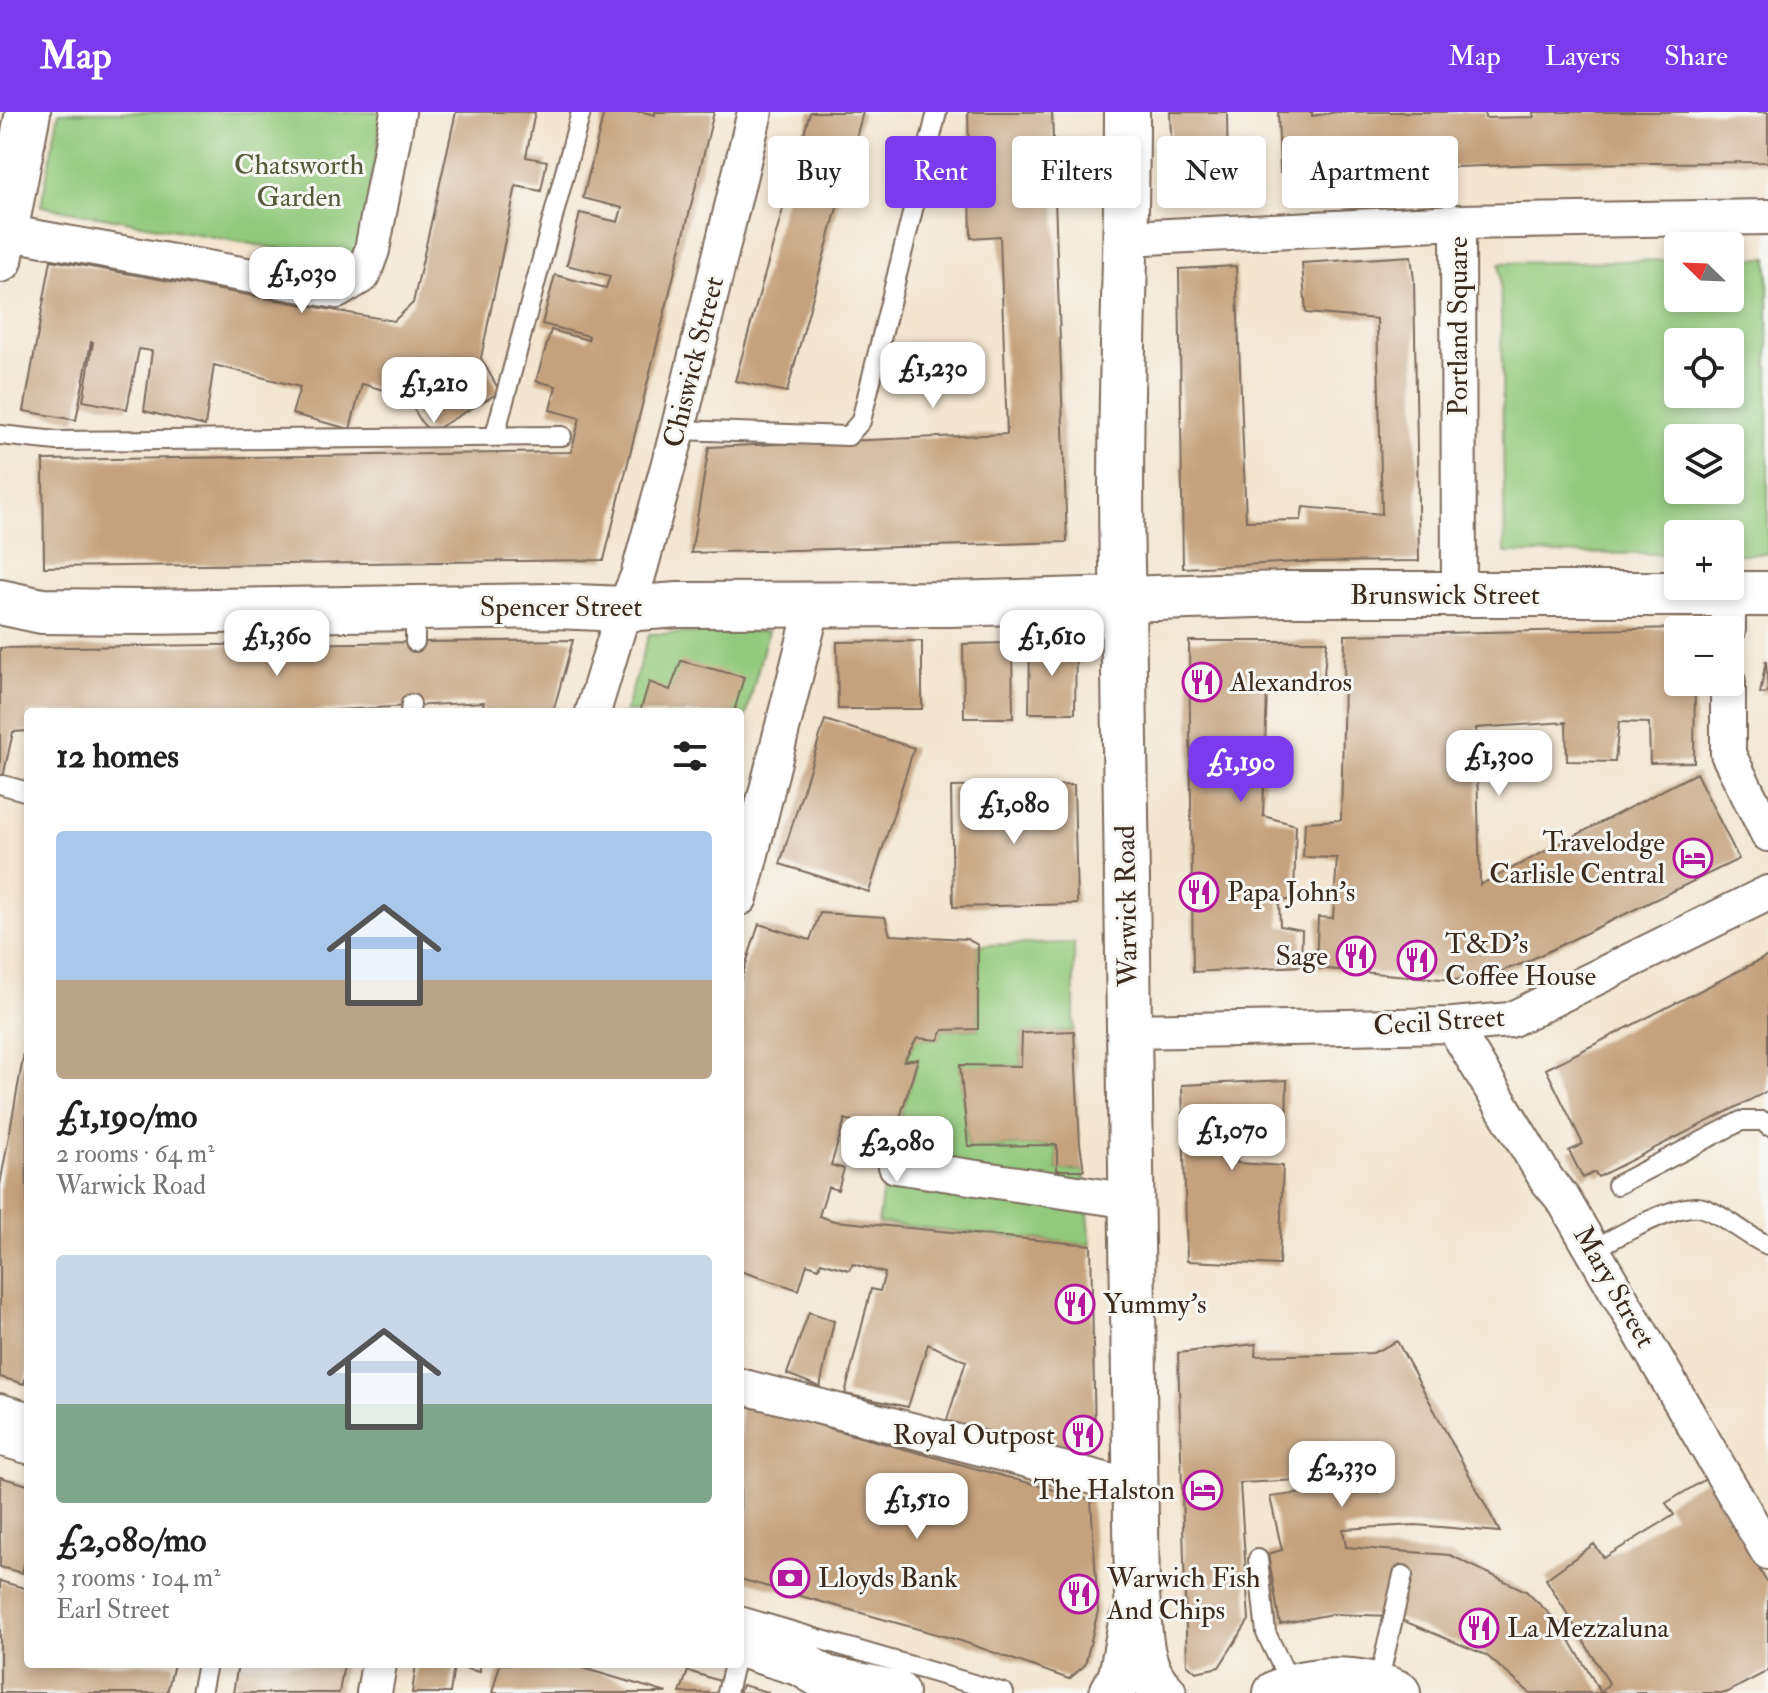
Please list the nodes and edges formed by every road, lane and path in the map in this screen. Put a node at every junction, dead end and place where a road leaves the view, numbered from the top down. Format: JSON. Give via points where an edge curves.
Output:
{"nodes":[{"id":1,"x":28,"y":112,"type":"edge"},
{"id":2,"x":398,"y":112,"type":"edge"},
{"id":3,"x":581,"y":112,"type":"edge"},
{"id":4,"x":755,"y":112,"type":"edge"},
{"id":5,"x":937,"y":112,"type":"edge"},
{"id":6,"x":1127,"y":112,"type":"edge"},
{"id":7,"x":1768,"y":217,"type":"edge"},
{"id":8,"x":1458,"y":222,"type":"junction"},
{"id":9,"x":3,"y":230,"type":"edge"},
{"id":10,"x":1127,"y":238,"type":"junction"},
{"id":11,"x":678,"y":430,"type":"junction"},
{"id":12,"x":0,"y":435,"type":"edge"},
{"id":13,"x":495,"y":435,"type":"junction"},
{"id":14,"x":562,"y":436,"type":"dead end"},
{"id":15,"x":1459,"y":595,"type":"junction"},
{"id":16,"x":1123,"y":599,"type":"junction"},
{"id":17,"x":0,"y":602,"type":"edge"},
{"id":18,"x":813,"y":605,"type":"junction"},
{"id":19,"x":1741,"y":606,"type":"edge"},
{"id":20,"x":624,"y":609,"type":"junction"},
{"id":21,"x":1728,"y":696,"type":"edge"},
{"id":22,"x":594,"y":708,"type":"edge"},
{"id":23,"x":3,"y":785,"type":"dead end"},
{"id":24,"x":24,"y":791,"type":"edge"},
{"id":25,"x":1768,"y":834,"type":"edge"},
{"id":26,"x":744,"y":882,"type":"edge"},
{"id":27,"x":1768,"y":893,"type":"edge"},
{"id":28,"x":1453,"y":1025,"type":"junction"},
{"id":29,"x":1129,"y":1031,"type":"junction"},
{"id":30,"x":1768,"y":1126,"type":"edge"},
{"id":31,"x":896,"y":1166,"type":"dead end"},
{"id":32,"x":1617,"y":1185,"type":"dead end"},
{"id":33,"x":1131,"y":1201,"type":"junction"},
{"id":34,"x":1768,"y":1245,"type":"edge"},
{"id":35,"x":1592,"y":1250,"type":"junction"},
{"id":36,"x":744,"y":1387,"type":"edge"},
{"id":37,"x":0,"y":1403,"type":"edge"},
{"id":38,"x":24,"y":1410,"type":"edge"},
{"id":39,"x":0,"y":1433,"type":"edge"},
{"id":40,"x":24,"y":1440,"type":"edge"},
{"id":41,"x":1136,"y":1488,"type":"junction"},
{"id":42,"x":1768,"y":1552,"type":"edge"},
{"id":43,"x":1258,"y":1559,"type":"dead end"},
{"id":44,"x":1403,"y":1575,"type":"dead end"},
{"id":45,"x":1137,"y":1594,"type":"junction"},
{"id":46,"x":744,"y":1617,"type":"edge"},
{"id":47,"x":744,"y":1646,"type":"edge"},
{"id":48,"x":206,"y":1668,"type":"edge"},
{"id":49,"x":378,"y":1668,"type":"edge"},
{"id":50,"x":733,"y":1668,"type":"edge"},
{"id":51,"x":827,"y":1685,"type":"edge"},
{"id":52,"x":1388,"y":1688,"type":"edge"},
{"id":53,"x":1283,"y":1689,"type":"edge"},
{"id":54,"x":201,"y":1693,"type":"edge"},
{"id":55,"x":374,"y":1693,"type":"edge"},
{"id":56,"x":727,"y":1693,"type":"edge"},
{"id":57,"x":896,"y":1693,"type":"edge"},
{"id":58,"x":1004,"y":1693,"type":"edge"},
{"id":59,"x":1112,"y":1693,"type":"edge"},
{"id":60,"x":1164,"y":1693,"type":"edge"}],
"edges":[{"from":1,"to":9,"type":"main road"},
{"from":2,"to":9,"type":"street","via":[[372,250],[363,275],[337,291]]},
{"from":3,"to":13,"type":"lane"},
{"from":4,"to":11,"type":"street","name":"Chiswick Street"},
{"from":5,"to":11,"type":"lane","via":[[861,421],[848,436]]},
{"from":6,"to":10,"type":"main road","name":"Warwick Road"},
{"from":7,"to":8,"type":"street","name":"Portland Square"},
{"from":8,"to":10,"type":"street"},
{"from":8,"to":15,"type":"street","name":"Portland Square"},
{"from":10,"to":16,"type":"main road","name":"Warwick Road"},
{"from":11,"to":20,"type":"street","name":"Chiswick Street"},
{"from":12,"to":13,"type":"lane","via":[[57,441]]},
{"from":13,"to":14,"type":"lane"},
{"from":15,"to":16,"type":"main road","name":"Brunswick Street"},
{"from":15,"to":19,"type":"main road","name":"Brunswick Street"},
{"from":16,"to":18,"type":"main road","name":"Spencer Street"},
{"from":16,"to":29,"type":"main road","name":"Warwick Road"},
{"from":17,"to":20,"type":"main road","name":"Spencer Street","via":[[42,611],[415,625]]},
{"from":18,"to":20,"type":"main road","name":"Spencer Street"},
{"from":18,"to":26,"type":"street"},
{"from":20,"to":22,"type":"street","name":"Chiswick Street"},
{"from":21,"to":25,"type":"street","via":[[1728,754]]},
{"from":23,"to":24,"type":"lane"},
{"from":27,"to":28,"type":"street","name":"Cecil Street","via":[[1510,1020]]},
{"from":28,"to":29,"type":"street","name":"Cecil Street"},
{"from":28,"to":35,"type":"street","name":"Mary Street"},
{"from":29,"to":33,"type":"main road","name":"Warwick Road"},
{"from":30,"to":32,"type":"lane","via":[[1763,1121],[1741,1121]]},
{"from":31,"to":33,"type":"street"},
{"from":33,"to":41,"type":"main road","name":"Warwick Road"},
{"from":34,"to":35,"type":"lane","via":[[1699,1207],[1677,1210]]},
{"from":35,"to":42,"type":"street","name":"Mary Street"},
{"from":36,"to":41,"type":"street"},
{"from":37,"to":38,"type":"lane"},
{"from":39,"to":40,"type":"main road"},
{"from":41,"to":45,"type":"main road","name":"Warwick Road"},
{"from":43,"to":53,"type":"lane","via":[[1266,1633]]},
{"from":44,"to":52,"type":"lane"},
{"from":45,"to":59,"type":"main road","via":[[1121,1676]]},
{"from":45,"to":60,"type":"main road","name":"Warwick Road","via":[[1141,1649],[1155,1685]]},
{"from":46,"to":58,"type":"lane"},
{"from":47,"to":51,"type":"main road","via":[[802,1664]]},
{"from":48,"to":54,"type":"lane"},
{"from":49,"to":55,"type":"street"},
{"from":50,"to":56,"type":"lane"},
{"from":51,"to":57,"type":"main road"},
{"from":52,"to":53,"type":"main road","via":[[1330,1680]]}]}
